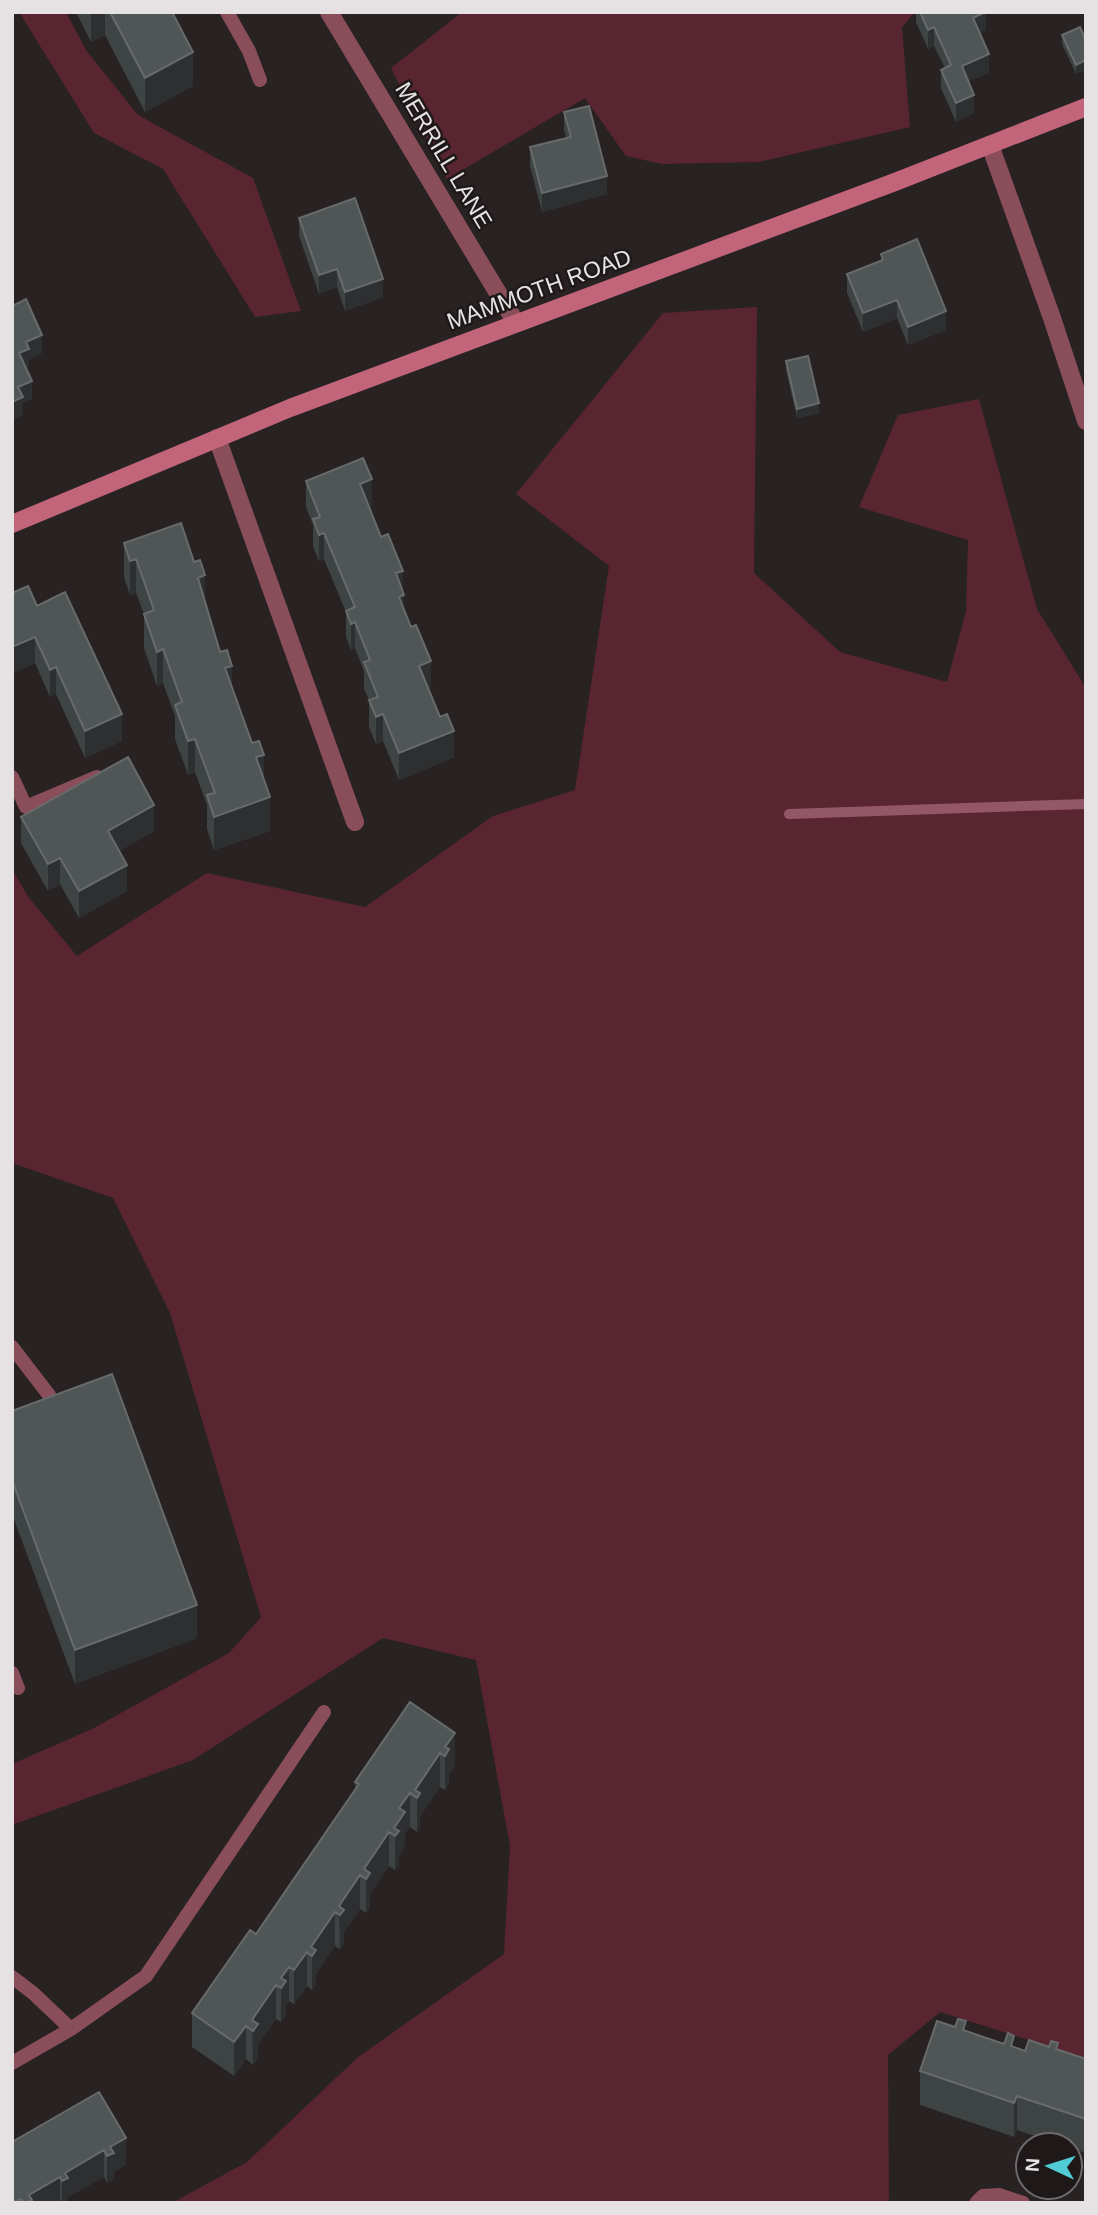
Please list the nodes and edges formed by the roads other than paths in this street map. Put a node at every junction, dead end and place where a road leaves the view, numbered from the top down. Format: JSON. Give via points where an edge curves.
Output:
{"nodes":[{"id":1,"x":227,"y":12,"type":"edge"},
{"id":2,"x":329,"y":12,"type":"edge"},
{"id":3,"x":260,"y":80,"type":"dead end"},
{"id":4,"x":1086,"y":107,"type":"edge"},
{"id":5,"x":990,"y":145,"type":"junction"},
{"id":6,"x":516,"y":323,"type":"junction"},
{"id":7,"x":1086,"y":421,"type":"edge"},
{"id":8,"x":217,"y":438,"type":"junction"},
{"id":9,"x":12,"y":524,"type":"edge"},
{"id":10,"x":106,"y":772,"type":"edge"},
{"id":11,"x":12,"y":777,"type":"edge"},
{"id":12,"x":355,"y":822,"type":"dead end"},
{"id":13,"x":12,"y":1347,"type":"edge"},
{"id":14,"x":49,"y":1395,"type":"edge"},
{"id":15,"x":12,"y":1673,"type":"edge"},
{"id":16,"x":18,"y":1688,"type":"dead end"},
{"id":17,"x":324,"y":1712,"type":"dead end"},
{"id":18,"x":12,"y":1977,"type":"edge"},
{"id":19,"x":71,"y":2029,"type":"junction"},
{"id":20,"x":12,"y":2063,"type":"edge"},
{"id":21,"x":976,"y":2203,"type":"edge"},
{"id":22,"x":1023,"y":2203,"type":"edge"}],
"edges":[{"from":1,"to":3,"type":"lane"},
{"from":2,"to":6,"type":"street","name":"MERRILL LANE"},
{"from":4,"to":5,"type":"main road","name":"MAMMOTH ROAD"},
{"from":5,"to":6,"type":"main road","name":"MAMMOTH ROAD"},
{"from":5,"to":7,"type":"street"},
{"from":6,"to":8,"type":"main road","name":"MAMMOTH ROAD"},
{"from":8,"to":9,"type":"main road","name":"MAMMOTH ROAD"},
{"from":8,"to":12,"type":"street"},
{"from":10,"to":11,"type":"lane","via":[[26,807]]},
{"from":13,"to":14,"type":"lane"},
{"from":15,"to":16,"type":"lane"},
{"from":17,"to":19,"type":"lane","via":[[146,1976]]},
{"from":18,"to":19,"type":"lane"},
{"from":19,"to":20,"type":"lane"},
{"from":21,"to":22,"type":"lane","via":[[983,2196],[999,2195]]}]}
